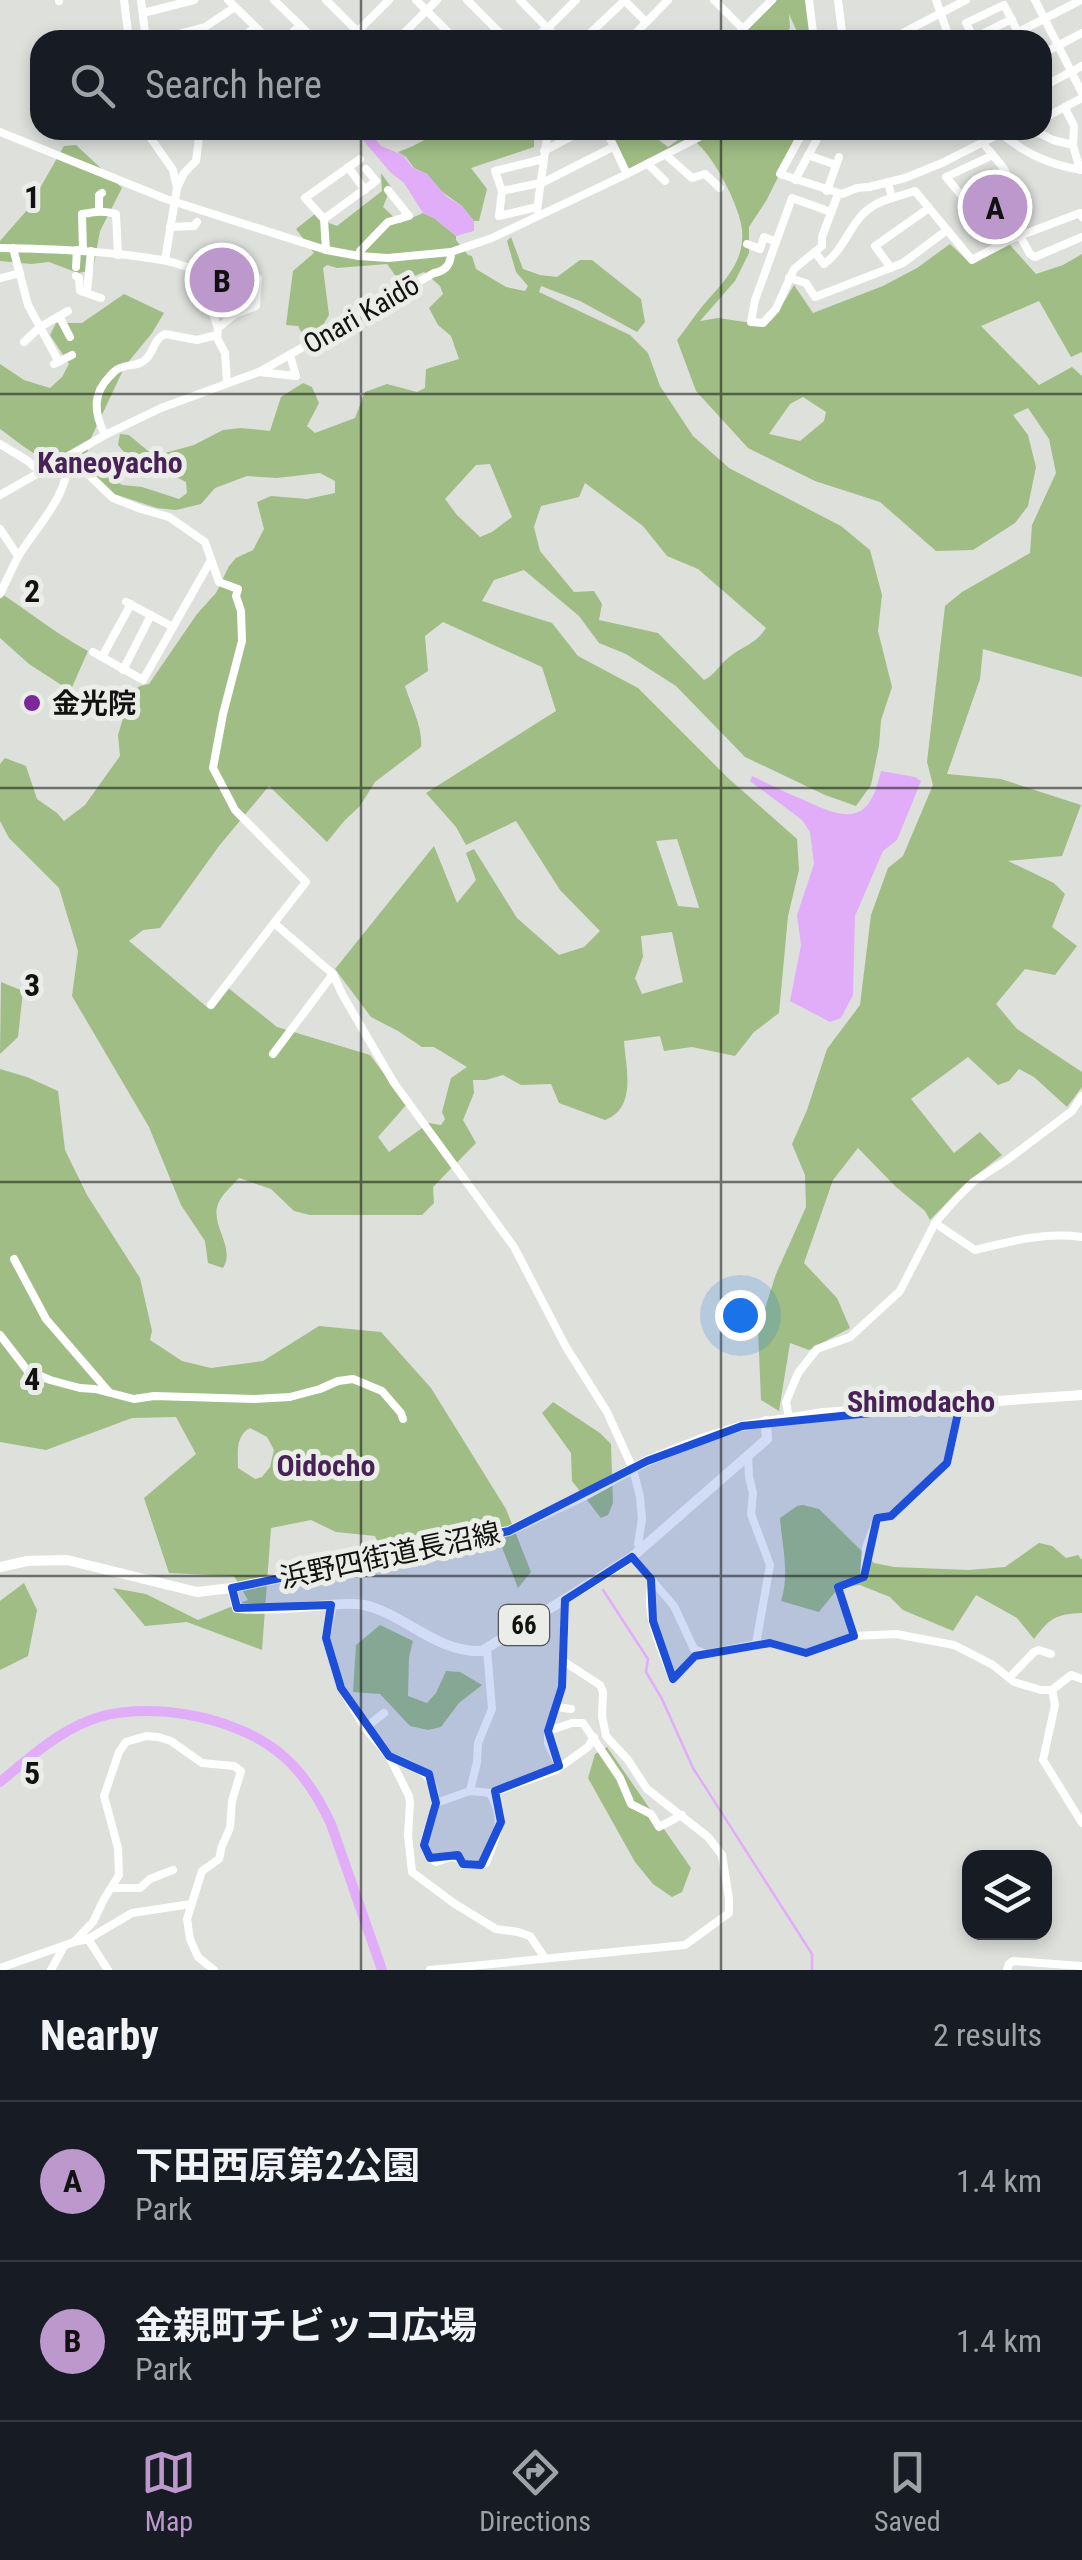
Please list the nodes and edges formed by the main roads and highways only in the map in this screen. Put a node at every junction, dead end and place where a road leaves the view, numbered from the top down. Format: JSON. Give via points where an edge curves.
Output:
{"nodes":[{"id":1,"x":1082,"y":1395,"type":"edge"},
{"id":2,"x":766,"y":1422,"type":"junction"},
{"id":3,"x":0,"y":1567,"type":"edge"},
{"id":4,"x":232,"y":1588,"type":"junction"}],
"edges":[{"from":1,"to":2,"type":"main road","name":"浜野四街道長沼線"},
{"from":2,"to":4,"type":"main road","name":"浜野四街道長沼線","via":[[702,1438],[509,1531]]},
{"from":2,"to":4,"type":"main road","name":"浜野四街道長沼線","number":"66","via":[[767,1438],[636,1553],[486,1649],[433,1640],[366,1606],[237,1608]]},
{"from":3,"to":4,"type":"main road","name":"浜野四街道長沼線","via":[[67,1560],[197,1592]]}]}
